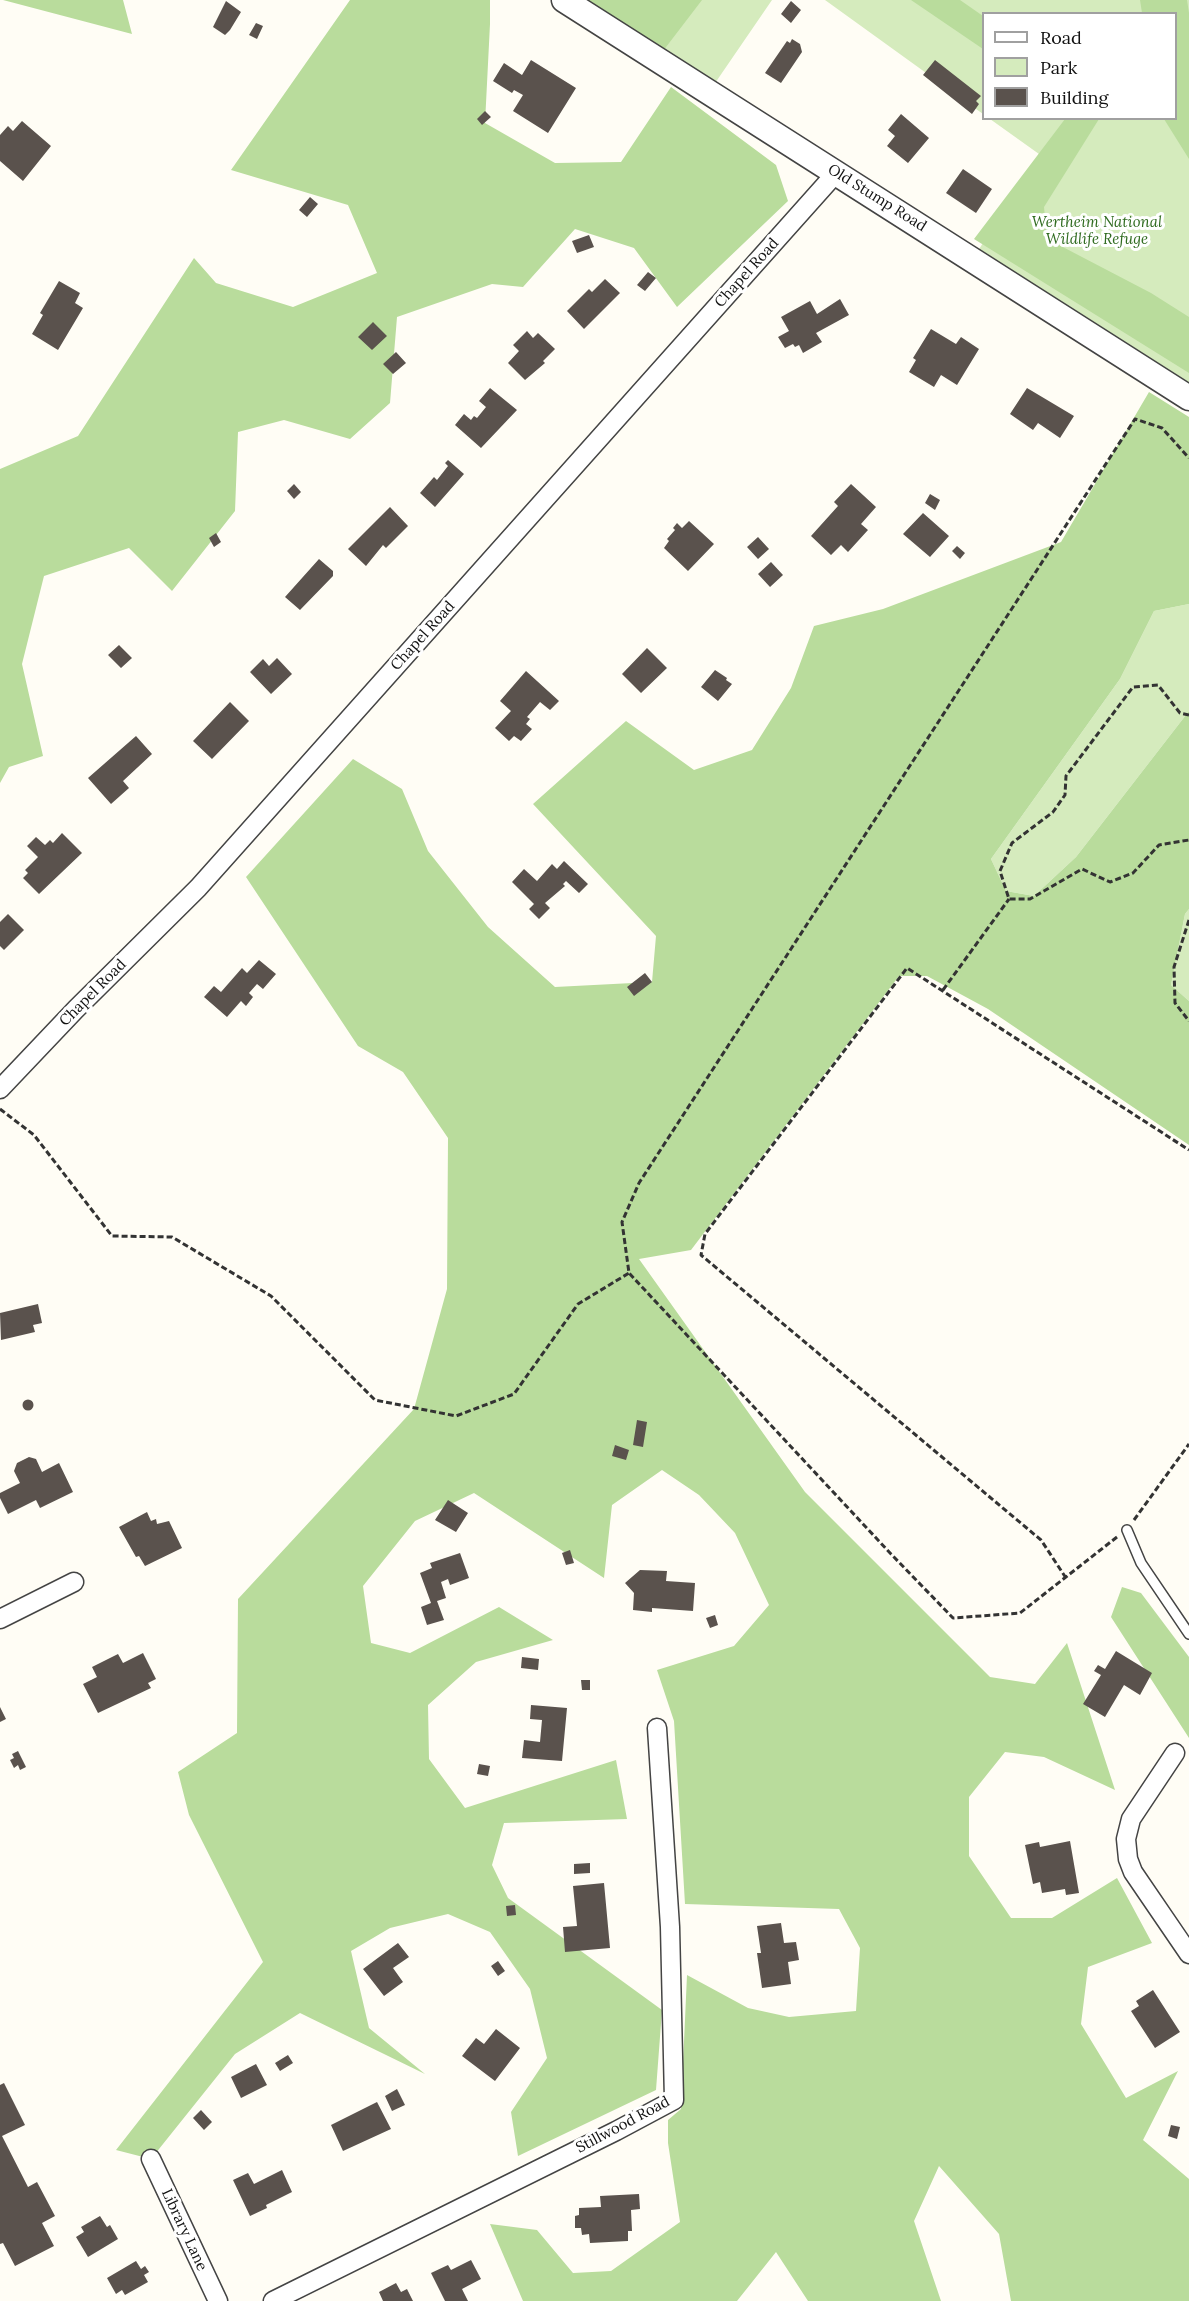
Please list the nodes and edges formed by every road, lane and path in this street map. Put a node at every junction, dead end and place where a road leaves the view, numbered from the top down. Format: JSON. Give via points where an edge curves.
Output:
{"nodes":[{"id":1,"x":564,"y":0,"type":"edge"},
{"id":2,"x":836,"y":173,"type":"junction"},
{"id":3,"x":1189,"y":398,"type":"edge"},
{"id":4,"x":1189,"y":459,"type":"edge"},
{"id":5,"x":1189,"y":715,"type":"edge"},
{"id":6,"x":1189,"y":840,"type":"edge"},
{"id":7,"x":1009,"y":899,"type":"junction"},
{"id":8,"x":1189,"y":920,"type":"edge"},
{"id":9,"x":942,"y":990,"type":"junction"},
{"id":10,"x":1189,"y":1021,"type":"edge"},
{"id":11,"x":0,"y":1089,"type":"edge"},
{"id":12,"x":0,"y":1109,"type":"edge"},
{"id":13,"x":1189,"y":1150,"type":"edge"},
{"id":14,"x":629,"y":1273,"type":"junction"},
{"id":15,"x":1189,"y":1444,"type":"edge"},
{"id":16,"x":1127,"y":1530,"type":"junction"},
{"id":17,"x":1066,"y":1578,"type":"junction"},
{"id":18,"x":74,"y":1582,"type":"dead end"},
{"id":19,"x":0,"y":1619,"type":"edge"},
{"id":20,"x":1189,"y":1634,"type":"edge"},
{"id":21,"x":657,"y":1728,"type":"dead end"},
{"id":22,"x":1175,"y":1753,"type":"dead end"},
{"id":23,"x":1189,"y":1954,"type":"edge"},
{"id":24,"x":151,"y":2159,"type":"dead end"},
{"id":25,"x":218,"y":2301,"type":"edge"},
{"id":26,"x":273,"y":2301,"type":"edge"}],
"edges":[{"from":1,"to":2,"type":"street","name":"Old Stump Road"},
{"from":2,"to":3,"type":"street","name":"Old Stump Road"},
{"from":2,"to":11,"type":"street","name":"Chapel Road","via":[[198,888]]},
{"from":4,"to":14,"type":"path","via":[[1162,428],[1135,419],[639,1183],[622,1222]]},
{"from":5,"to":7,"type":"path","via":[[1180,713],[1158,685],[1133,687],[1066,776],[1065,795],[1053,812],[1012,843],[1000,871]]},
{"from":6,"to":7,"type":"path","via":[[1159,845],[1133,873],[1110,882],[1082,869],[1030,899]]},
{"from":7,"to":9,"type":"path"},
{"from":8,"to":10,"type":"path","via":[[1174,967],[1175,1003]]},
{"from":9,"to":13,"type":"path"},
{"from":9,"to":17,"type":"path","via":[[907,968],[705,1234],[701,1255],[1041,1540]]},
{"from":12,"to":14,"type":"path","via":[[34,1135],[112,1236],[172,1237],[271,1296],[375,1400],[456,1416],[514,1394],[578,1304]]},
{"from":14,"to":17,"type":"path","via":[[953,1618],[1020,1614]]},
{"from":15,"to":16,"type":"path"},
{"from":16,"to":17,"type":"path"},
{"from":16,"to":20,"type":"lane","via":[[1141,1563]]},
{"from":18,"to":19,"type":"street"},
{"from":21,"to":26,"type":"street","name":"Stillwood Road","via":[[670,1927],[674,2100]]},
{"from":22,"to":23,"type":"street","via":[[1131,1819],[1126,1839],[1133,1872]]},
{"from":24,"to":25,"type":"street","name":"Library Lane"}]}
